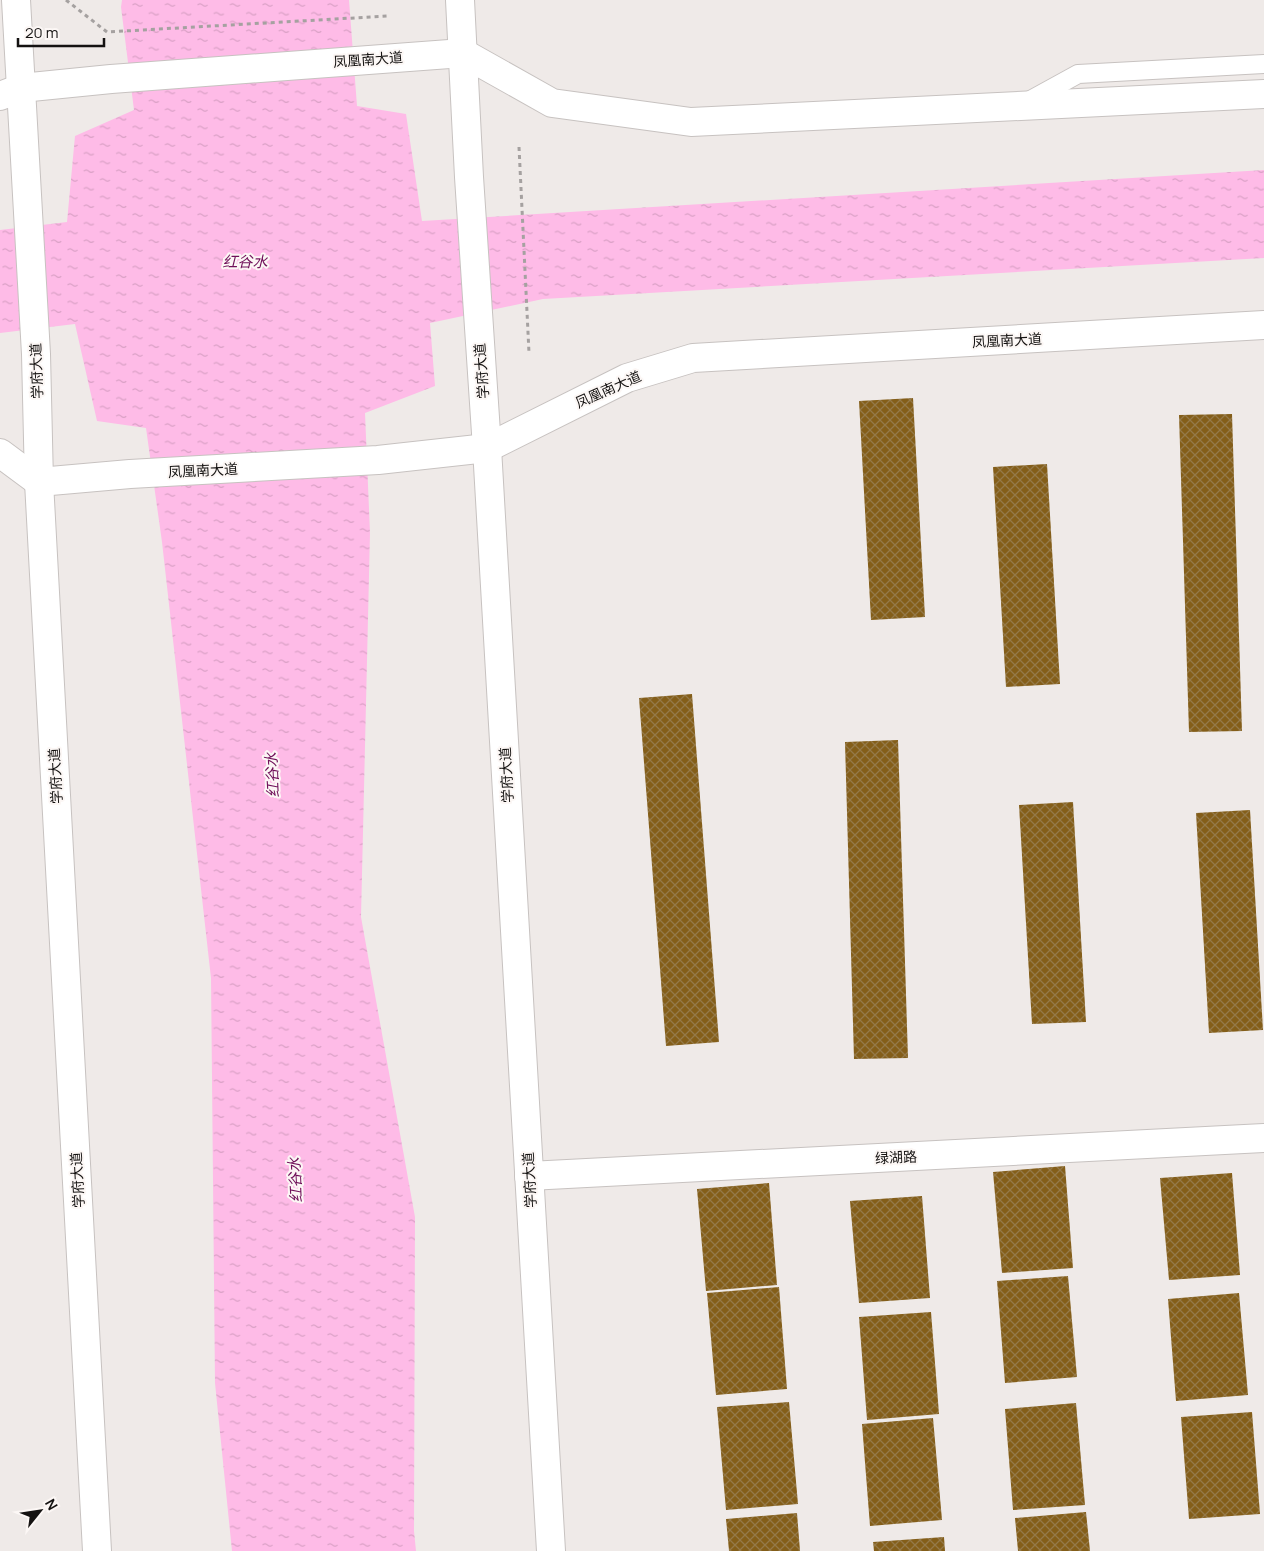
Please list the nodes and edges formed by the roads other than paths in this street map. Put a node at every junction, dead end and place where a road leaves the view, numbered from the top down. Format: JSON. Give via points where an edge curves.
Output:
{"nodes":[{"id":1,"x":16,"y":0,"type":"edge"},
{"id":2,"x":460,"y":0,"type":"edge"},
{"id":3,"x":463,"y":53,"type":"junction"},
{"id":4,"x":1264,"y":64,"type":"edge"},
{"id":5,"x":10,"y":92,"type":"edge"},
{"id":6,"x":1264,"y":94,"type":"edge"},
{"id":7,"x":1019,"y":106,"type":"junction"},
{"id":8,"x":1264,"y":325,"type":"edge"},
{"id":9,"x":487,"y":448,"type":"junction"},
{"id":10,"x":0,"y":453,"type":"edge"},
{"id":11,"x":39,"y":482,"type":"junction"},
{"id":12,"x":1264,"y":1138,"type":"edge"},
{"id":13,"x":529,"y":1176,"type":"junction"},
{"id":14,"x":97,"y":1551,"type":"edge"},
{"id":15,"x":551,"y":1551,"type":"edge"}],
"edges":[{"from":1,"to":5,"type":"main road","name":"学府大道"},
{"from":2,"to":3,"type":"main road","name":"学府大道"},
{"from":3,"to":5,"type":"main road","name":"凤凰南大道","via":[[111,79]]},
{"from":3,"to":7,"type":"main road","via":[[552,103],[691,122]]},
{"from":3,"to":9,"type":"main road","name":"学府大道"},
{"from":4,"to":7,"type":"lane","via":[[1078,74]]},
{"from":5,"to":11,"type":"main road","name":"学府大道","via":[[27,219],[36,354]]},
{"from":6,"to":7,"type":"main road"},
{"from":8,"to":9,"type":"main road","name":"凤凰南大道","via":[[693,358],[626,378]]},
{"from":9,"to":11,"type":"main road","name":"凤凰南大道","via":[[378,460]]},
{"from":9,"to":13,"type":"main road","name":"学府大道"},
{"from":10,"to":11,"type":"main road"},
{"from":11,"to":14,"type":"main road","name":"学府大道"},
{"from":12,"to":13,"type":"main road","name":"绿湖路"},
{"from":13,"to":15,"type":"main road","name":"学府大道"}]}
